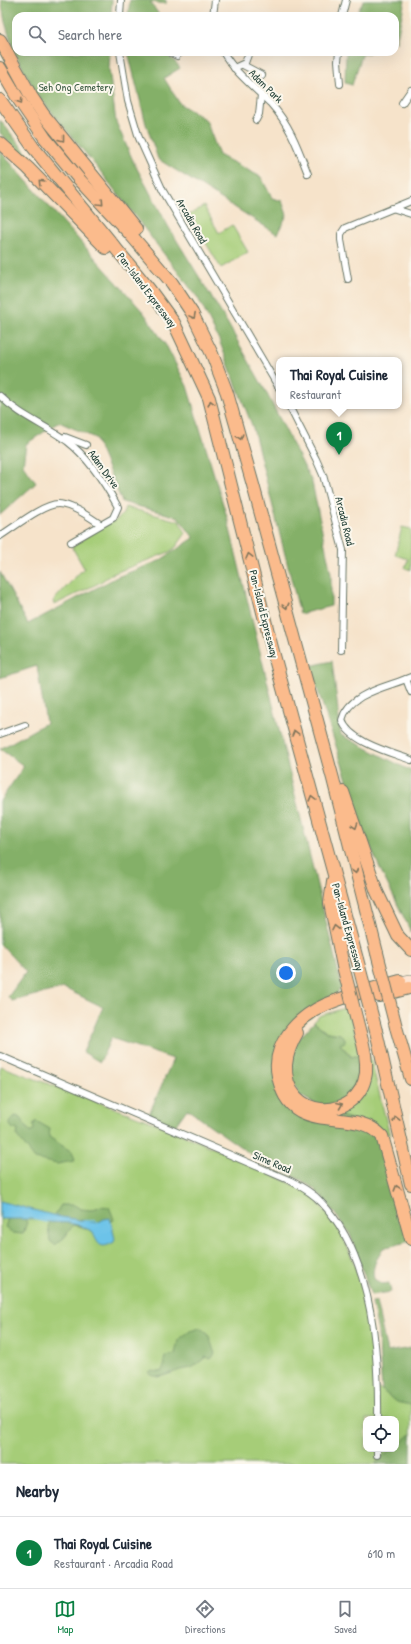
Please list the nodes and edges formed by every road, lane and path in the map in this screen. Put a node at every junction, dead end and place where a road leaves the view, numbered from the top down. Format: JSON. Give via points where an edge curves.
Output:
{"nodes":[{"id":1,"x":121,"y":0,"type":"edge"},
{"id":2,"x":215,"y":0,"type":"edge"},
{"id":3,"x":346,"y":0,"type":"edge"},
{"id":4,"x":120,"y":12,"type":"edge"},
{"id":5,"x":214,"y":12,"type":"edge"},
{"id":6,"x":343,"y":12,"type":"edge"},
{"id":7,"x":0,"y":30,"type":"edge"},
{"id":8,"x":0,"y":40,"type":"edge"},
{"id":9,"x":121,"y":56,"type":"edge"},
{"id":10,"x":226,"y":56,"type":"edge"},
{"id":11,"x":248,"y":56,"type":"edge"},
{"id":12,"x":339,"y":56,"type":"edge"},
{"id":13,"x":10,"y":60,"type":"junction"},
{"id":14,"x":243,"y":65,"type":"junction"},
{"id":15,"x":0,"y":68,"type":"edge"},
{"id":16,"x":234,"y":68,"type":"junction"},
{"id":17,"x":262,"y":75,"type":"dead end"},
{"id":18,"x":340,"y":84,"type":"dead end"},
{"id":19,"x":411,"y":90,"type":"edge"},
{"id":20,"x":261,"y":95,"type":"junction"},
{"id":21,"x":0,"y":100,"type":"edge"},
{"id":22,"x":402,"y":103,"type":"dead end"},
{"id":23,"x":256,"y":120,"type":"dead end"},
{"id":24,"x":0,"y":143,"type":"edge"},
{"id":25,"x":308,"y":174,"type":"dead end"},
{"id":26,"x":411,"y":201,"type":"edge"},
{"id":27,"x":392,"y":208,"type":"junction"},
{"id":28,"x":411,"y":214,"type":"edge"},
{"id":29,"x":130,"y":266,"type":"junction"},
{"id":30,"x":348,"y":279,"type":"dead end"},
{"id":31,"x":172,"y":283,"type":"junction"},
{"id":32,"x":276,"y":383,"type":"edge"},
{"id":33,"x":0,"y":396,"type":"edge"},
{"id":34,"x":290,"y":409,"type":"edge"},
{"id":35,"x":56,"y":434,"type":"junction"},
{"id":36,"x":86,"y":445,"type":"dead end"},
{"id":37,"x":100,"y":524,"type":"junction"},
{"id":38,"x":0,"y":536,"type":"edge"},
{"id":39,"x":71,"y":542,"type":"dead end"},
{"id":40,"x":341,"y":650,"type":"dead end"},
{"id":41,"x":408,"y":678,"type":"edge"},
{"id":42,"x":411,"y":692,"type":"edge"},
{"id":43,"x":25,"y":724,"type":"dead end"},
{"id":44,"x":0,"y":734,"type":"edge"},
{"id":45,"x":411,"y":760,"type":"edge"},
{"id":46,"x":333,"y":779,"type":"junction"},
{"id":47,"x":333,"y":876,"type":"junction"},
{"id":48,"x":411,"y":950,"type":"edge"},
{"id":49,"x":408,"y":984,"type":"edge"},
{"id":50,"x":0,"y":1056,"type":"edge"},
{"id":51,"x":411,"y":1080,"type":"edge"},
{"id":52,"x":411,"y":1184,"type":"edge"},
{"id":53,"x":411,"y":1239,"type":"edge"},
{"id":54,"x":378,"y":1416,"type":"edge"}],
"edges":[{"from":1,"to":4,"type":"street"},
{"from":2,"to":5,"type":"street"},
{"from":3,"to":6,"type":"street"},
{"from":7,"to":13,"type":"highway"},
{"from":8,"to":13,"type":"highway"},
{"from":9,"to":32,"type":"street","name":"Arcadia Road","via":[[128,101],[138,138],[163,191]]},
{"from":10,"to":16,"type":"street","name":"Adam Park"},
{"from":11,"to":14,"type":"street"},
{"from":12,"to":18,"type":"street"},
{"from":13,"to":31,"type":"highway","one_way":true,"via":[[39,108],[159,258]]},
{"from":14,"to":16,"type":"street"},
{"from":14,"to":17,"type":"street"},
{"from":15,"to":31,"type":"highway","name":"Pan-Island Expressway","one_way":true,"via":[[45,138]]},
{"from":16,"to":20,"type":"street","name":"Adam Park"},
{"from":19,"to":22,"type":"street"},
{"from":20,"to":23,"type":"street"},
{"from":20,"to":25,"type":"street","name":"Adam Park","via":[[293,135]]},
{"from":21,"to":29,"type":"highway","name":"Pan-Island Expressway","via":[[33,148]]},
{"from":29,"to":24,"type":"highway","one_way":true,"via":[[118,259]]},
{"from":26,"to":27,"type":"street"},
{"from":27,"to":28,"type":"street"},
{"from":27,"to":30,"type":"street","via":[[345,228],[341,234]]},
{"from":47,"to":29,"type":"highway","name":"Pan-Island Expressway","one_way":true,"via":[[209,398],[174,323]]},
{"from":31,"to":46,"type":"highway","name":"Pan-Island Expressway","one_way":true,"via":[[192,313],[227,393]]},
{"from":33,"to":35,"type":"street","name":"Adam Drive","via":[[22,415]]},
{"from":34,"to":40,"type":"street","name":"Arcadia Road","via":[[323,475],[343,550]]},
{"from":35,"to":36,"type":"street","name":"Adam Drive"},
{"from":35,"to":37,"type":"street","name":"Adam Drive","via":[[77,450],[90,465],[118,507],[113,518]]},
{"from":37,"to":38,"type":"street","via":[[81,512],[58,504],[42,509]]},
{"from":37,"to":39,"type":"street"},
{"from":41,"to":42,"type":"street"},
{"from":41,"to":45,"type":"street","via":[[373,691],[355,701],[342,720],[346,728],[370,744]]},
{"from":43,"to":44,"type":"street"},
{"from":46,"to":48,"type":"highway","one_way":true,"via":[[343,792],[377,892],[391,924]]},
{"from":46,"to":51,"type":"highway","name":"Pan-Island Expressway","one_way":true,"bridge":true},
{"from":49,"to":47,"type":"highway","one_way":true,"bridge":true,"via":[[326,1010],[309,1019],[294,1038],[287,1059],[287,1082],[297,1098],[316,1108],[341,1106],[353,1099],[360,1090],[366,1074],[364,1050],[360,1034],[342,966],[330,903]]},
{"from":52,"to":47,"type":"highway","name":"Pan-Island Expressway","one_way":true,"bridge":true,"via":[[376,1031]]},
{"from":53,"to":49,"type":"highway","one_way":true,"via":[[382,1136],[359,1122],[315,1116],[298,1110],[287,1101],[281,1089],[276,1065],[281,1045],[305,1017],[324,1006]]},
{"from":50,"to":54,"type":"street","name":"Sime Road","via":[[292,1180],[321,1201],[346,1236],[369,1300],[375,1334]]}]}
